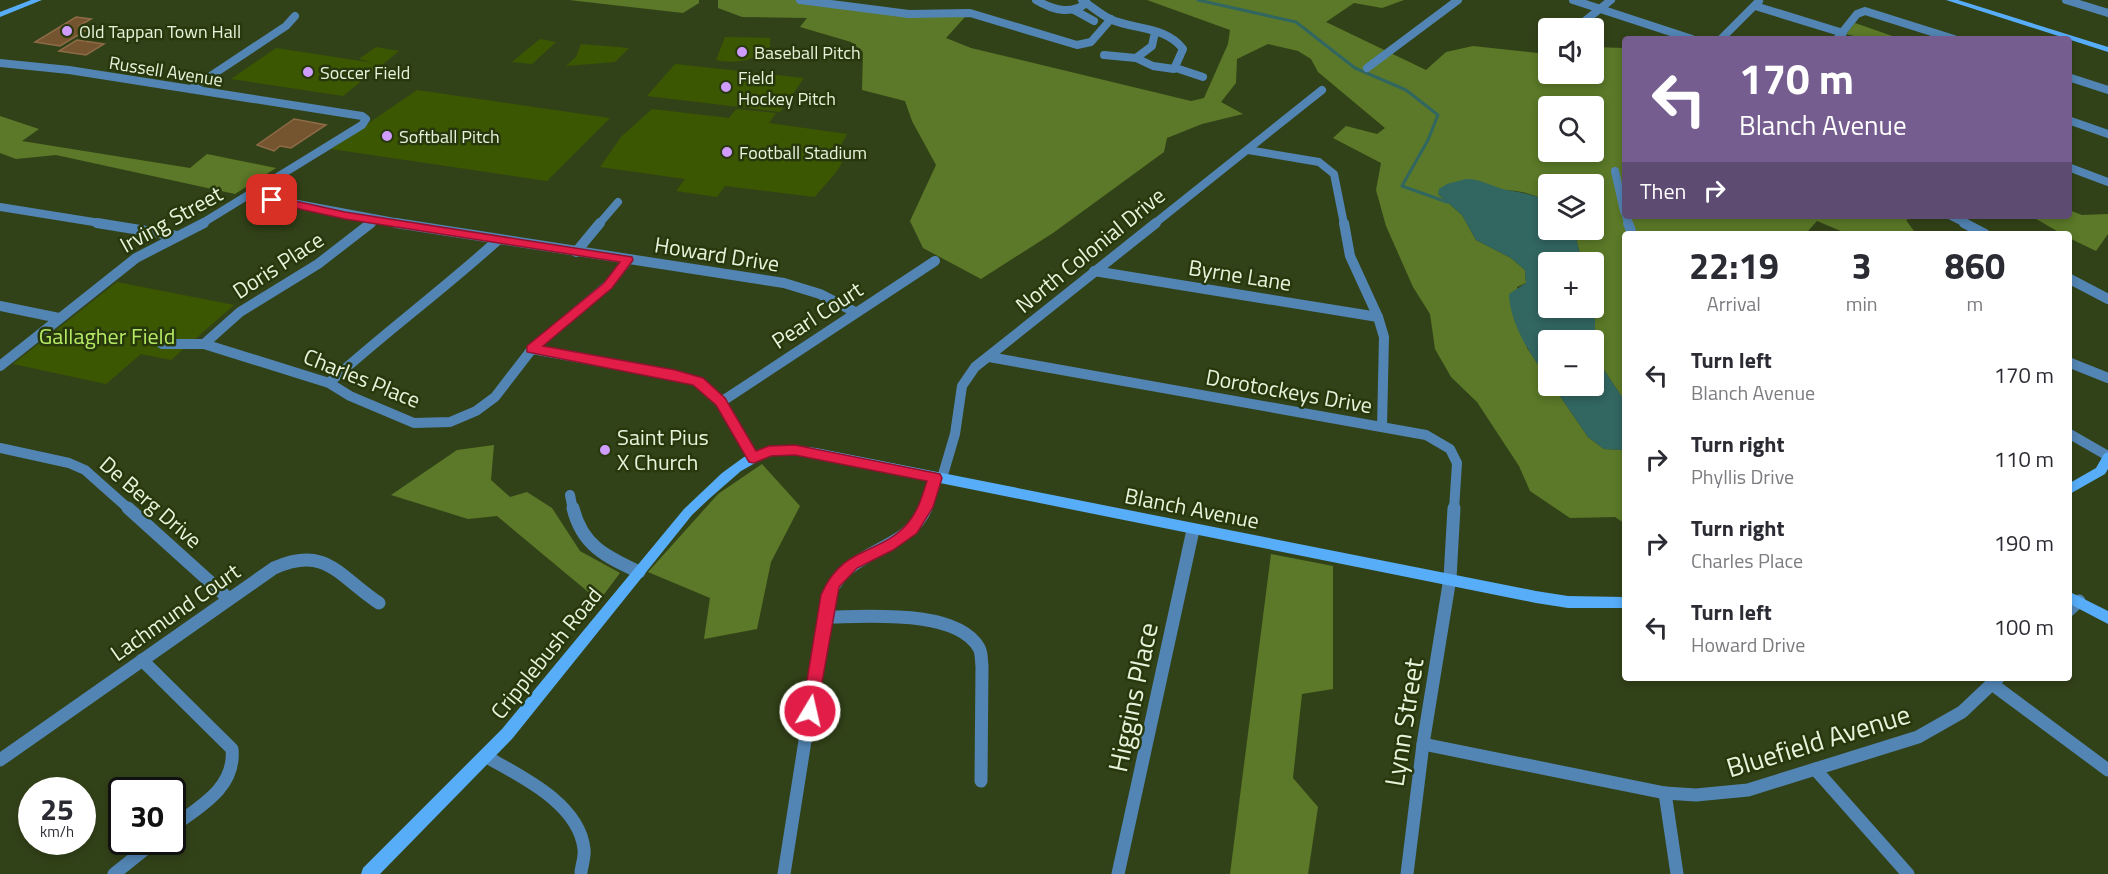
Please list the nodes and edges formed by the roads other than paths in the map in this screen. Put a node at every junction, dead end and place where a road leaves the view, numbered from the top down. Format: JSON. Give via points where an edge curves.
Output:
{"nodes":[{"id":1,"x":38,"y":0,"type":"edge"},
{"id":2,"x":800,"y":0,"type":"edge"},
{"id":3,"x":1036,"y":0,"type":"edge"},
{"id":4,"x":1458,"y":0,"type":"edge"},
{"id":5,"x":1573,"y":0,"type":"edge"},
{"id":6,"x":1611,"y":0,"type":"edge"},
{"id":7,"x":1950,"y":0,"type":"edge"},
{"id":8,"x":2066,"y":0,"type":"edge"},
{"id":9,"x":1085,"y":2,"type":"edge"},
{"id":10,"x":1758,"y":3,"type":"edge"},
{"id":11,"x":1599,"y":9,"type":"junction"},
{"id":12,"x":1074,"y":10,"type":"junction"},
{"id":13,"x":2108,"y":13,"type":"edge"},
{"id":14,"x":0,"y":15,"type":"edge"},
{"id":15,"x":295,"y":16,"type":"dead end"},
{"id":16,"x":1588,"y":18,"type":"edge"},
{"id":17,"x":1111,"y":19,"type":"junction"},
{"id":18,"x":1094,"y":21,"type":"dead end"},
{"id":19,"x":1155,"y":32,"type":"junction"},
{"id":20,"x":1683,"y":36,"type":"edge"},
{"id":21,"x":1724,"y":36,"type":"edge"},
{"id":22,"x":1840,"y":36,"type":"edge"},
{"id":23,"x":1944,"y":36,"type":"edge"},
{"id":24,"x":2064,"y":36,"type":"edge"},
{"id":25,"x":2072,"y":39,"type":"edge"},
{"id":26,"x":2108,"y":50,"type":"edge"},
{"id":27,"x":1104,"y":55,"type":"dead end"},
{"id":28,"x":1136,"y":58,"type":"junction"},
{"id":29,"x":0,"y":63,"type":"edge"},
{"id":30,"x":1176,"y":68,"type":"junction"},
{"id":31,"x":1367,"y":68,"type":"dead end"},
{"id":32,"x":1203,"y":77,"type":"dead end"},
{"id":33,"x":2072,"y":78,"type":"edge"},
{"id":34,"x":191,"y":89,"type":"junction"},
{"id":35,"x":1322,"y":90,"type":"dead end"},
{"id":36,"x":2108,"y":90,"type":"edge"},
{"id":37,"x":328,"y":111,"type":"joint"},
{"id":38,"x":2072,"y":121,"type":"edge"},
{"id":39,"x":2108,"y":134,"type":"edge"},
{"id":40,"x":1248,"y":150,"type":"junction"},
{"id":41,"x":2072,"y":168,"type":"edge"},
{"id":42,"x":1615,"y":171,"type":"dead end"},
{"id":43,"x":2108,"y":182,"type":"edge"},
{"id":44,"x":250,"y":195,"type":"junction"},
{"id":45,"x":618,"y":202,"type":"dead end"},
{"id":46,"x":1622,"y":202,"type":"edge"},
{"id":47,"x":0,"y":207,"type":"edge"},
{"id":48,"x":1957,"y":219,"type":"edge"},
{"id":49,"x":375,"y":220,"type":"junction"},
{"id":50,"x":1979,"y":231,"type":"edge"},
{"id":51,"x":177,"y":236,"type":"junction"},
{"id":52,"x":499,"y":239,"type":"junction"},
{"id":53,"x":576,"y":252,"type":"junction"},
{"id":54,"x":628,"y":260,"type":"junction"},
{"id":55,"x":935,"y":261,"type":"dead end"},
{"id":56,"x":1094,"y":271,"type":"junction"},
{"id":57,"x":2072,"y":280,"type":"edge"},
{"id":58,"x":2108,"y":298,"type":"edge"},
{"id":59,"x":0,"y":306,"type":"edge"},
{"id":60,"x":855,"y":312,"type":"junction"},
{"id":61,"x":1378,"y":317,"type":"junction"},
{"id":62,"x":59,"y":318,"type":"junction"},
{"id":63,"x":162,"y":344,"type":"dead end"},
{"id":64,"x":204,"y":344,"type":"junction"},
{"id":65,"x":532,"y":349,"type":"junction"},
{"id":66,"x":989,"y":357,"type":"junction"},
{"id":67,"x":2072,"y":364,"type":"edge"},
{"id":68,"x":0,"y":366,"type":"edge"},
{"id":69,"x":2108,"y":378,"type":"edge"},
{"id":70,"x":329,"y":383,"type":"junction"},
{"id":71,"x":721,"y":402,"type":"junction"},
{"id":72,"x":1382,"y":427,"type":"junction"},
{"id":73,"x":2072,"y":435,"type":"edge"},
{"id":74,"x":0,"y":448,"type":"edge"},
{"id":75,"x":2108,"y":456,"type":"edge"},
{"id":76,"x":754,"y":458,"type":"junction"},
{"id":77,"x":938,"y":478,"type":"junction"},
{"id":78,"x":2072,"y":488,"type":"edge"},
{"id":79,"x":570,"y":495,"type":"dead end"},
{"id":80,"x":1193,"y":530,"type":"junction"},
{"id":81,"x":639,"y":572,"type":"junction"},
{"id":82,"x":1450,"y":578,"type":"junction"},
{"id":83,"x":229,"y":599,"type":"junction"},
{"id":84,"x":379,"y":603,"type":"dead end"},
{"id":85,"x":1622,"y":603,"type":"edge"},
{"id":86,"x":2072,"y":603,"type":"edge"},
{"id":87,"x":825,"y":617,"type":"junction"},
{"id":88,"x":2108,"y":618,"type":"edge"},
{"id":89,"x":142,"y":660,"type":"junction"},
{"id":90,"x":1995,"y":681,"type":"edge"},
{"id":91,"x":1423,"y":744,"type":"junction"},
{"id":92,"x":2,"y":755,"type":"edge"},
{"id":93,"x":485,"y":756,"type":"junction"},
{"id":94,"x":1815,"y":769,"type":"junction"},
{"id":95,"x":2108,"y":770,"type":"edge"},
{"id":96,"x":981,"y":781,"type":"dead end"},
{"id":97,"x":1665,"y":793,"type":"junction"},
{"id":98,"x":186,"y":816,"type":"edge"},
{"id":99,"x":138,"y":855,"type":"edge"},
{"id":100,"x":581,"y":872,"type":"dead end"},
{"id":101,"x":114,"y":874,"type":"edge"},
{"id":102,"x":369,"y":874,"type":"edge"},
{"id":103,"x":784,"y":874,"type":"edge"},
{"id":104,"x":1118,"y":874,"type":"edge"},
{"id":105,"x":1407,"y":874,"type":"edge"},
{"id":106,"x":1677,"y":874,"type":"edge"},
{"id":107,"x":1908,"y":874,"type":"edge"}],
"edges":[{"from":1,"to":14,"type":"main road"},
{"from":2,"to":17,"type":"street","via":[[909,14],[970,13],[1077,45],[1091,42]]},
{"from":3,"to":12,"type":"street","via":[[1054,8]]},
{"from":4,"to":31,"type":"street"},
{"from":5,"to":11,"type":"street"},
{"from":6,"to":11,"type":"street"},
{"from":7,"to":24,"type":"main road"},
{"from":8,"to":13,"type":"street"},
{"from":9,"to":12,"type":"street"},
{"from":9,"to":17,"type":"street"},
{"from":10,"to":21,"type":"street"},
{"from":10,"to":22,"type":"street"},
{"from":11,"to":16,"type":"street"},
{"from":11,"to":20,"type":"street"},
{"from":12,"to":18,"type":"street"},
{"from":15,"to":34,"type":"street","via":[[286,26]]},
{"from":17,"to":19,"type":"street"},
{"from":19,"to":28,"type":"street","via":[[1152,46]]},
{"from":19,"to":30,"type":"street","via":[[1181,44]]},
{"from":22,"to":23,"type":"street","via":[[1857,14],[1865,11]]},
{"from":25,"to":26,"type":"main road"},
{"from":27,"to":28,"type":"street"},
{"from":28,"to":30,"type":"street"},
{"from":29,"to":34,"type":"street","name":"Russell Avenue"},
{"from":30,"to":32,"type":"street"},
{"from":33,"to":36,"type":"street"},
{"from":34,"to":37,"type":"street","name":"Russell Avenue"},
{"from":35,"to":40,"type":"street","name":"North Colonial Drive"},
{"from":37,"to":44,"type":"street","name":"Irving Street","via":[[366,120]]},
{"from":38,"to":39,"type":"street"},
{"from":40,"to":56,"type":"street","name":"North Colonial Drive"},
{"from":40,"to":61,"type":"street","via":[[1311,160],[1331,169],[1350,256]]},
{"from":41,"to":43,"type":"street"},
{"from":42,"to":46,"type":"street"},
{"from":44,"to":49,"type":"street","name":"Howard Drive"},
{"from":44,"to":51,"type":"street","name":"Irving Street"},
{"from":45,"to":53,"type":"street"},
{"from":47,"to":51,"type":"street"},
{"from":48,"to":50,"type":"street"},
{"from":49,"to":52,"type":"street","name":"Howard Drive"},
{"from":49,"to":64,"type":"street","name":"Doris Place","via":[[318,264],[240,312]]},
{"from":51,"to":62,"type":"street","name":"Irving Street","via":[[129,263]]},
{"from":52,"to":53,"type":"street","name":"Howard Drive"},
{"from":52,"to":70,"type":"street"},
{"from":53,"to":54,"type":"street","name":"Howard Drive"},
{"from":54,"to":60,"type":"street","name":"Howard Drive","via":[[784,283],[820,294]]},
{"from":54,"to":65,"type":"street","name":"Charles Place","via":[[608,285]]},
{"from":55,"to":60,"type":"street","name":"Pearl Court"},
{"from":56,"to":61,"type":"street","name":"Byrne Lane"},
{"from":56,"to":66,"type":"street","name":"North Colonial Drive"},
{"from":57,"to":58,"type":"street"},
{"from":59,"to":62,"type":"street"},
{"from":60,"to":71,"type":"street","name":"Pearl Court"},
{"from":61,"to":72,"type":"street","via":[[1384,337]]},
{"from":62,"to":68,"type":"street","name":"Irving Street"},
{"from":63,"to":64,"type":"street","name":"Charles Place"},
{"from":64,"to":70,"type":"street","name":"Charles Place"},
{"from":65,"to":70,"type":"street","name":"Charles Place","via":[[485,405],[464,417],[438,424],[414,423]]},
{"from":65,"to":71,"type":"street","via":[[675,375],[698,382]]},
{"from":66,"to":72,"type":"street","name":"Dorotockeys Drive"},
{"from":66,"to":77,"type":"street","name":"North Colonial Drive","via":[[975,367],[962,386],[955,434]]},
{"from":67,"to":69,"type":"street"},
{"from":71,"to":76,"type":"street"},
{"from":72,"to":82,"type":"street","name":"Dorotockeys Drive","via":[[1436,438],[1455,456]]},
{"from":73,"to":75,"type":"street"},
{"from":74,"to":83,"type":"street","name":"De Berg Drive","via":[[85,470]]},
{"from":75,"to":78,"type":"main road","via":[[2101,471]]},
{"from":76,"to":77,"type":"main road","name":"Blanch Avenue","via":[[769,451],[795,450]]},
{"from":76,"to":81,"type":"main road","name":"Cripplebush Road","via":[[703,497]]},
{"from":77,"to":80,"type":"main road","name":"Blanch Avenue"},
{"from":77,"to":87,"type":"street","name":"North Colonial Drive","via":[[912,529],[841,573],[828,595]]},
{"from":79,"to":81,"type":"street","via":[[582,539],[597,552]]},
{"from":80,"to":82,"type":"main road","name":"Blanch Avenue"},
{"from":80,"to":104,"type":"street","name":"Higgins Place"},
{"from":81,"to":93,"type":"main road","name":"Cripplebush Road"},
{"from":82,"to":85,"type":"main road","name":"Blanch Avenue","via":[[1557,600]]},
{"from":82,"to":91,"type":"street","name":"Lynn Street"},
{"from":83,"to":84,"type":"street","name":"Lachmund Court","via":[[274,568],[312,558],[330,564]]},
{"from":83,"to":89,"type":"street","name":"Lachmund Court"},
{"from":86,"to":88,"type":"main road"},
{"from":87,"to":96,"type":"street","via":[[933,620],[960,629],[972,638],[980,649],[982,666]]},
{"from":87,"to":103,"type":"street","name":"North Colonial Drive"},
{"from":89,"to":92,"type":"street","name":"Lachmund Court"},
{"from":89,"to":98,"type":"street","via":[[232,749],[235,758],[219,789]]},
{"from":90,"to":94,"type":"street","name":"Bluefield Avenue","via":[[1962,712],[1918,737]]},
{"from":90,"to":95,"type":"street"},
{"from":91,"to":97,"type":"street","name":"Bluefield Avenue"},
{"from":91,"to":105,"type":"street","name":"Lynn Street"},
{"from":93,"to":100,"type":"street","via":[[537,788],[576,824],[584,848]]},
{"from":93,"to":102,"type":"main road","name":"Cripplebush Road"},
{"from":94,"to":97,"type":"street","name":"Bluefield Avenue","via":[[1748,790],[1713,795]]},
{"from":94,"to":107,"type":"street"},
{"from":97,"to":106,"type":"street"},
{"from":99,"to":101,"type":"street"}]}
